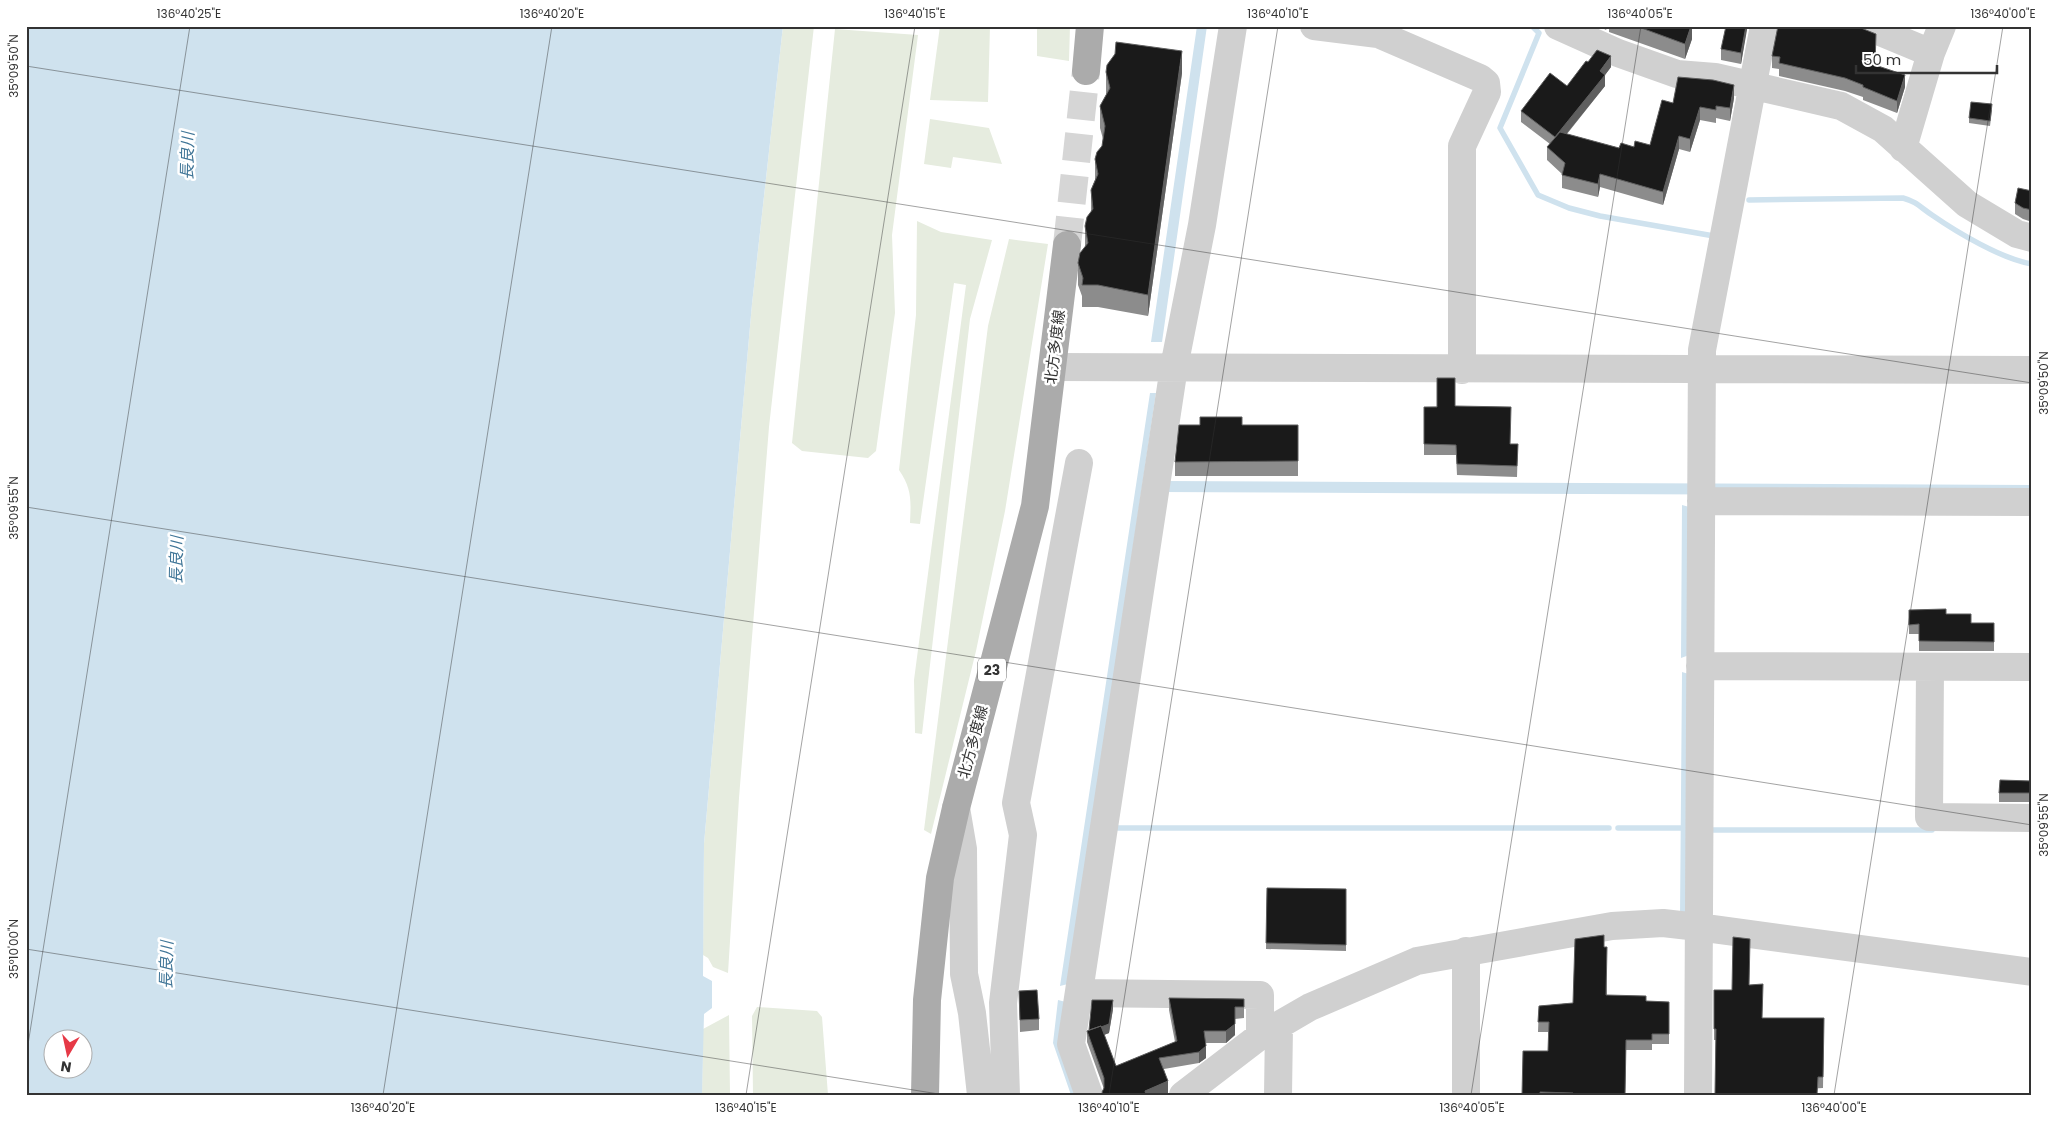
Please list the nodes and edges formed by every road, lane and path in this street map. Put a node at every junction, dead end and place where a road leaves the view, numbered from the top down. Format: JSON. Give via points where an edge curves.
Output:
{"nodes":[{"id":1,"x":1090,"y":26,"type":"edge"},
{"id":2,"x":1233,"y":26,"type":"edge"},
{"id":3,"x":1314,"y":26,"type":"edge"},
{"id":4,"x":1764,"y":26,"type":"edge"},
{"id":5,"x":1866,"y":26,"type":"edge"},
{"id":6,"x":1942,"y":26,"type":"edge"},
{"id":7,"x":1568,"y":28,"type":"edge"},
{"id":8,"x":1931,"y":53,"type":"junction"},
{"id":9,"x":1086,"y":71,"type":"tunnel mouth"},
{"id":10,"x":1753,"y":85,"type":"junction"},
{"id":11,"x":1903,"y":148,"type":"junction"},
{"id":12,"x":2032,"y":238,"type":"edge"},
{"id":13,"x":1067,"y":245,"type":"tunnel mouth"},
{"id":14,"x":1053,"y":367,"type":"junction"},
{"id":15,"x":1174,"y":367,"type":"junction"},
{"id":16,"x":1462,"y":370,"type":"junction"},
{"id":17,"x":1702,"y":370,"type":"junction"},
{"id":18,"x":2032,"y":370,"type":"edge"},
{"id":19,"x":1079,"y":463,"type":"dead end"},
{"id":20,"x":1701,"y":490,"type":"junction"},
{"id":21,"x":2032,"y":502,"type":"edge"},
{"id":22,"x":1700,"y":666,"type":"junction"},
{"id":23,"x":1930,"y":666,"type":"junction"},
{"id":24,"x":2032,"y":667,"type":"edge"},
{"id":25,"x":956,"y":808,"type":"junction"},
{"id":26,"x":2032,"y":818,"type":"edge"},
{"id":27,"x":1698,"y":927,"type":"junction"},
{"id":28,"x":1466,"y":951,"type":"junction"},
{"id":29,"x":2032,"y":972,"type":"edge"},
{"id":30,"x":1079,"y":993,"type":"junction"},
{"id":31,"x":1269,"y":1031,"type":"junction"},
{"id":32,"x":925,"y":1095,"type":"edge"},
{"id":33,"x":981,"y":1095,"type":"edge"},
{"id":34,"x":1006,"y":1095,"type":"edge"},
{"id":35,"x":1089,"y":1095,"type":"edge"},
{"id":36,"x":1183,"y":1095,"type":"edge"},
{"id":37,"x":1278,"y":1095,"type":"edge"},
{"id":38,"x":1466,"y":1095,"type":"edge"},
{"id":39,"x":1698,"y":1095,"type":"edge"}],
"edges":[{"from":1,"to":9,"type":"main road"},
{"from":2,"to":15,"type":"street","via":[[1202,225]]},
{"from":3,"to":16,"type":"street","via":[[1378,34],[1486,83],[1487,92],[1462,146]]},
{"from":4,"to":10,"type":"street"},
{"from":5,"to":8,"type":"street"},
{"from":6,"to":8,"type":"street"},
{"from":7,"to":10,"type":"street","via":[[1618,53],[1677,74]]},
{"from":8,"to":11,"type":"street"},
{"from":10,"to":11,"type":"street","via":[[1841,106],[1883,129]]},
{"from":10,"to":17,"type":"street","via":[[1702,350]]},
{"from":11,"to":12,"type":"street","via":[[1967,204],[2017,234]]},
{"from":13,"to":14,"type":"main road","name":"北方多度線","number":"23"},
{"from":14,"to":15,"type":"street"},
{"from":14,"to":25,"type":"main road","name":"北方多度線","number":"23","via":[[1034,506]]},
{"from":15,"to":16,"type":"street"},
{"from":15,"to":30,"type":"street"},
{"from":16,"to":17,"type":"street"},
{"from":17,"to":18,"type":"street"},
{"from":17,"to":20,"type":"street"},
{"from":19,"to":34,"type":"street","via":[[1016,803],[1023,835],[1003,1003]]},
{"from":20,"to":21,"type":"street"},
{"from":20,"to":22,"type":"street"},
{"from":22,"to":23,"type":"street"},
{"from":22,"to":27,"type":"street"},
{"from":23,"to":24,"type":"street"},
{"from":23,"to":26,"type":"street","via":[[1929,816]]},
{"from":25,"to":32,"type":"main road","name":"北方多度線","number":"23","via":[[940,878],[928,991]]},
{"from":25,"to":33,"type":"street","via":[[962,849],[964,974]]},
{"from":27,"to":28,"type":"street","via":[[1662,923],[1612,926]]},
{"from":27,"to":29,"type":"street"},
{"from":27,"to":39,"type":"street"},
{"from":28,"to":31,"type":"street","via":[[1417,961],[1310,1007]]},
{"from":28,"to":38,"type":"street"},
{"from":30,"to":31,"type":"street","via":[[1260,995]]},
{"from":30,"to":35,"type":"street","via":[[1071,1044]]},
{"from":31,"to":36,"type":"street"},
{"from":31,"to":37,"type":"street"}]}
